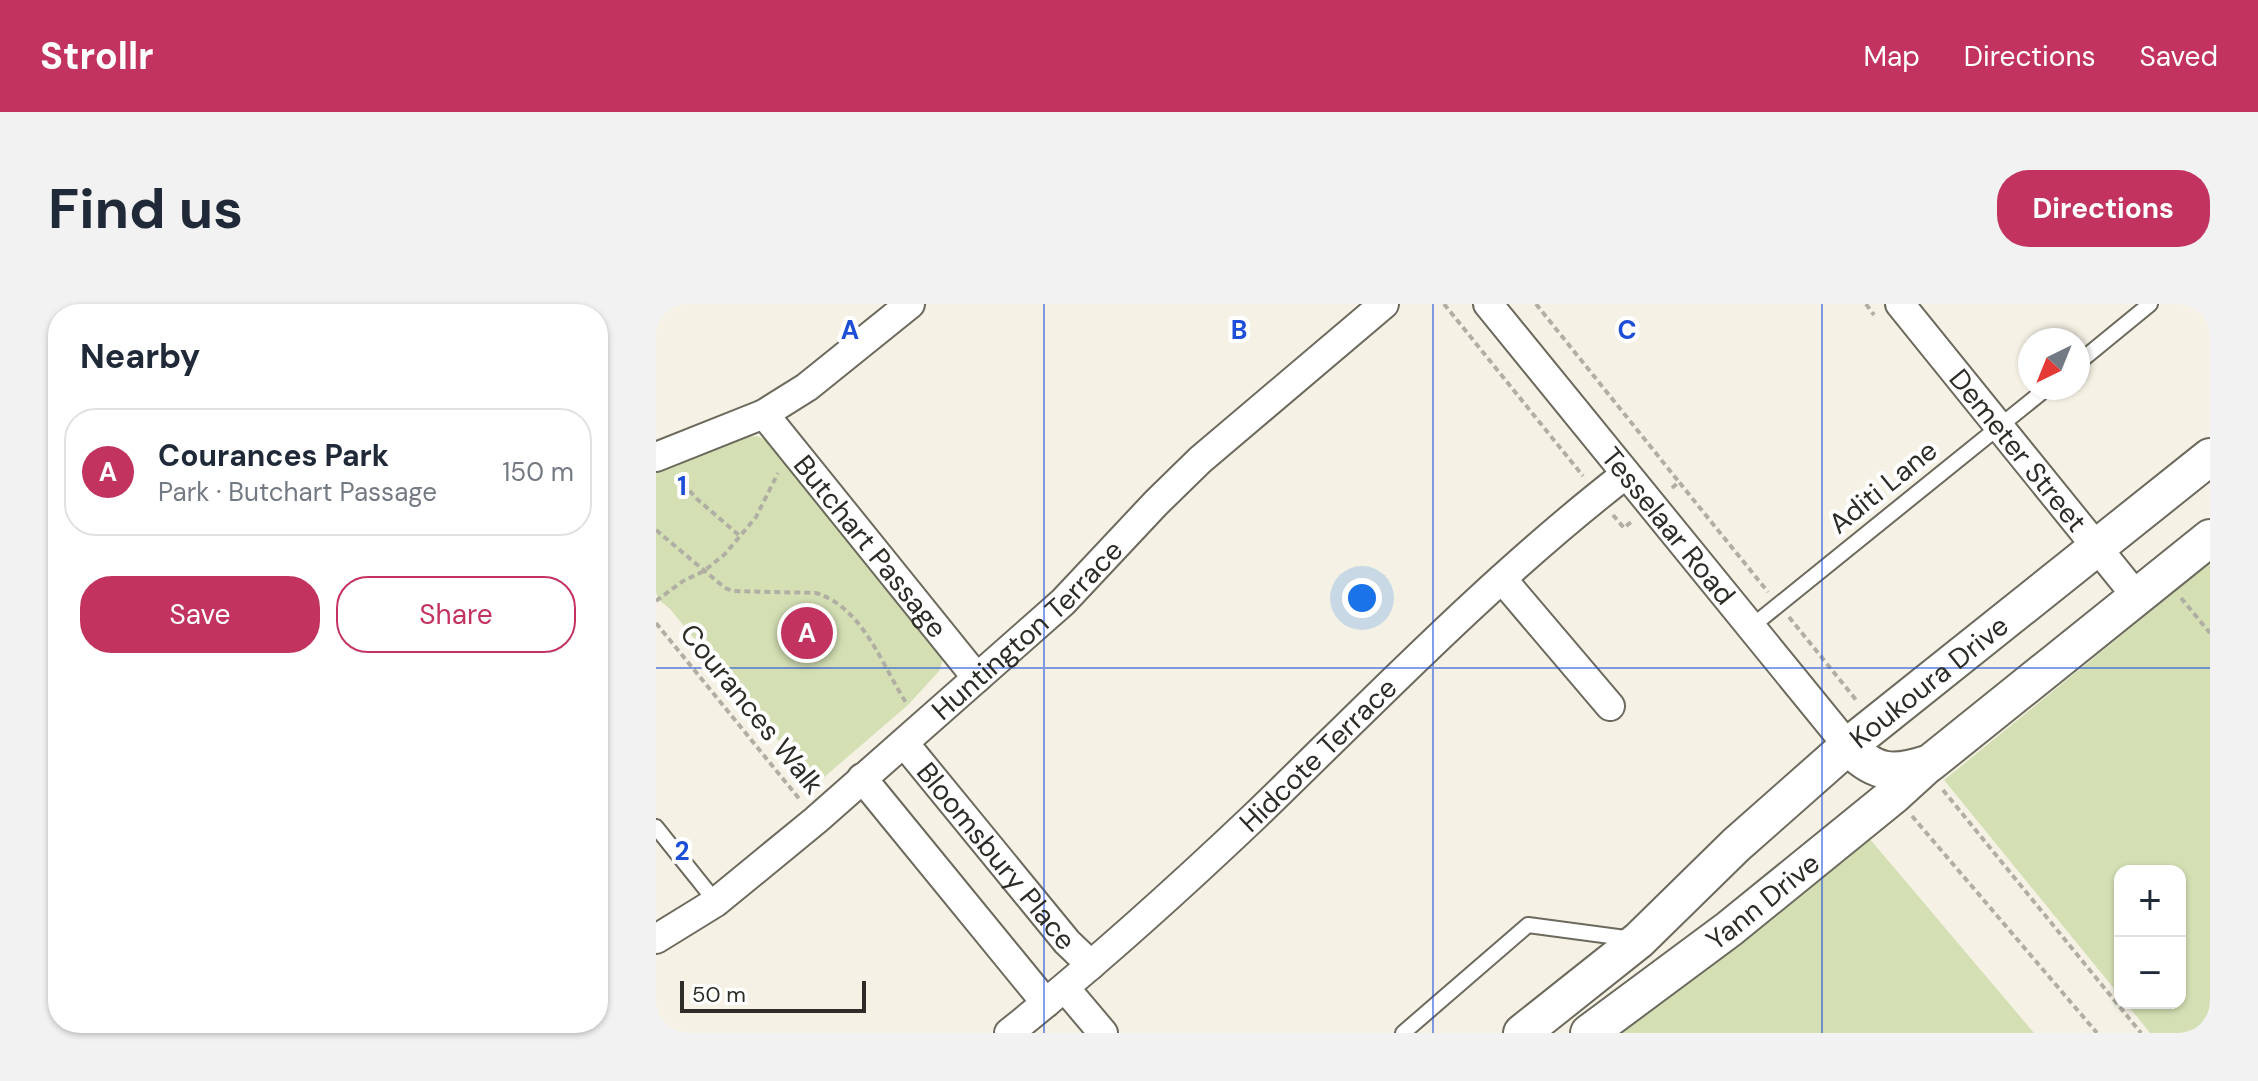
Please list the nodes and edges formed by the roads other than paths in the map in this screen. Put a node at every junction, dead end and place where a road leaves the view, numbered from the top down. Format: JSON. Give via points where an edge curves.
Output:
{"nodes":[{"id":1,"x":910,"y":304,"type":"edge"},
{"id":2,"x":1384,"y":304,"type":"edge"},
{"id":3,"x":1488,"y":304,"type":"edge"},
{"id":4,"x":1900,"y":304,"type":"edge"},
{"id":5,"x":2150,"y":304,"type":"edge"},
{"id":6,"x":2090,"y":353,"type":"edge"},
{"id":7,"x":2032,"y":400,"type":"edge"},
{"id":8,"x":764,"y":414,"type":"junction"},
{"id":9,"x":1999,"y":426,"type":"junction"},
{"id":10,"x":2210,"y":457,"type":"edge"},
{"id":11,"x":661,"y":462,"type":"edge"},
{"id":12,"x":1626,"y":474,"type":"junction"},
{"id":13,"x":2210,"y":538,"type":"edge"},
{"id":14,"x":2097,"y":548,"type":"junction"},
{"id":15,"x":1502,"y":579,"type":"junction"},
{"id":16,"x":2150,"y":587,"type":"junction"},
{"id":17,"x":1751,"y":627,"type":"junction"},
{"id":18,"x":977,"y":678,"type":"junction"},
{"id":19,"x":1610,"y":706,"type":"dead end"},
{"id":20,"x":914,"y":734,"type":"junction"},
{"id":21,"x":1848,"y":746,"type":"junction"},
{"id":22,"x":1937,"y":777,"type":"junction"},
{"id":23,"x":862,"y":778,"type":"junction"},
{"id":24,"x":656,"y":827,"type":"edge"},
{"id":25,"x":716,"y":902,"type":"junction"},
{"id":26,"x":656,"y":939,"type":"edge"},
{"id":27,"x":1639,"y":940,"type":"junction"},
{"id":28,"x":1091,"y":965,"type":"junction"},
{"id":29,"x":1056,"y":995,"type":"junction"},
{"id":30,"x":1009,"y":1033,"type":"edge"},
{"id":31,"x":1103,"y":1033,"type":"edge"},
{"id":32,"x":1403,"y":1033,"type":"edge"},
{"id":33,"x":1522,"y":1033,"type":"edge"},
{"id":34,"x":1589,"y":1033,"type":"edge"}],
"edges":[{"from":1,"to":8,"type":"street","via":[[807,387]]},
{"from":2,"to":18,"type":"street","name":"Huntington Terrace","via":[[1200,460],[1063,602]]},
{"from":3,"to":12,"type":"street","name":"Tesselaar Road"},
{"from":4,"to":9,"type":"street","name":"Demeter Street"},
{"from":5,"to":6,"type":"lane"},
{"from":7,"to":9,"type":"lane","name":"Aditi Lane"},
{"from":8,"to":11,"type":"street"},
{"from":8,"to":18,"type":"street","name":"Butchart Passage"},
{"from":9,"to":14,"type":"street","name":"Demeter Street"},
{"from":9,"to":17,"type":"lane","name":"Aditi Lane"},
{"from":10,"to":14,"type":"street","name":"Koukoura Drive"},
{"from":12,"to":15,"type":"street","name":"Hidcote Terrace"},
{"from":12,"to":17,"type":"street","name":"Tesselaar Road"},
{"from":13,"to":16,"type":"street","name":"Koukoura Drive"},
{"from":14,"to":16,"type":"street","name":"Demeter Street"},
{"from":14,"to":21,"type":"street","name":"Koukoura Drive"},
{"from":15,"to":19,"type":"street"},
{"from":15,"to":28,"type":"street","name":"Hidcote Terrace"},
{"from":16,"to":22,"type":"street","name":"Koukoura Drive"},
{"from":17,"to":21,"type":"street","name":"Tesselaar Road"},
{"from":18,"to":20,"type":"street","name":"Huntington Terrace"},
{"from":20,"to":23,"type":"street","name":"Huntington Terrace"},
{"from":20,"to":28,"type":"street","name":"Bloomsbury Place","via":[[1067,942]]},
{"from":21,"to":22,"type":"street","name":"Koukoura Drive","via":[[1877,769]]},
{"from":21,"to":27,"type":"street","name":"Yann Drive"},
{"from":22,"to":34,"type":"street","name":"Yann Drive","via":[[1894,795],[1729,929]]},
{"from":23,"to":25,"type":"street","name":"Huntington Terrace"},
{"from":23,"to":29,"type":"street","name":"Bloomsbury Place"},
{"from":24,"to":25,"type":"lane"},
{"from":25,"to":26,"type":"street","name":"Huntington Terrace"},
{"from":27,"to":32,"type":"lane","via":[[1528,925]]},
{"from":27,"to":33,"type":"street","name":"Yann Drive"},
{"from":28,"to":29,"type":"street","name":"Hidcote Terrace"},
{"from":29,"to":30,"type":"street","name":"Hidcote Terrace"},
{"from":29,"to":31,"type":"street","name":"Bloomsbury Place"}]}
